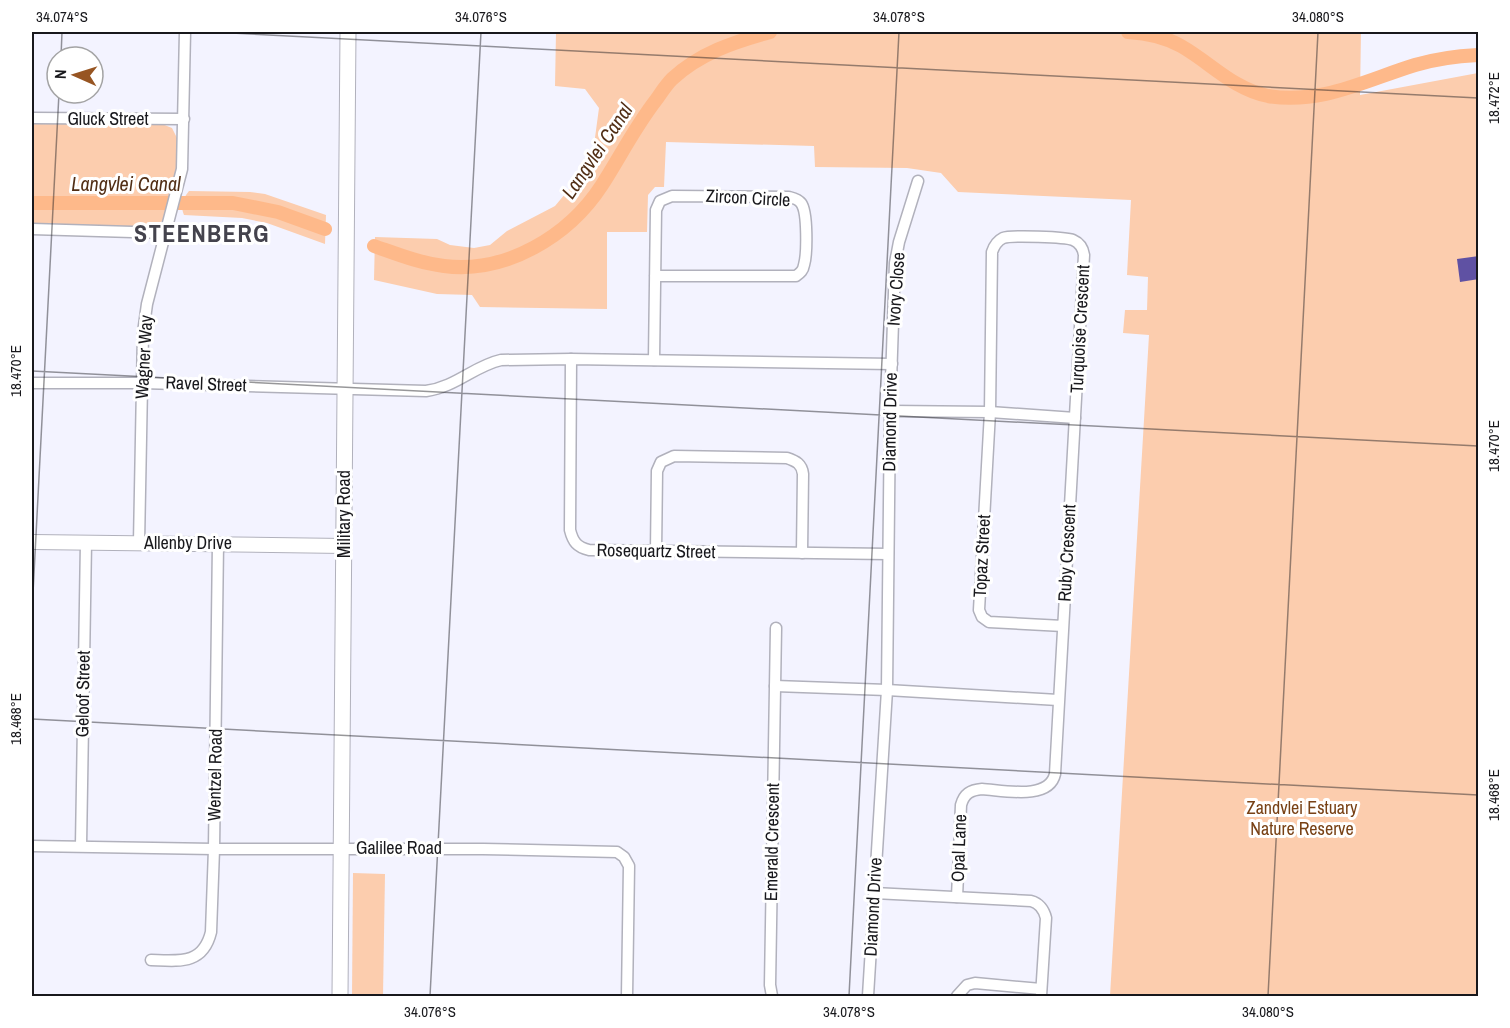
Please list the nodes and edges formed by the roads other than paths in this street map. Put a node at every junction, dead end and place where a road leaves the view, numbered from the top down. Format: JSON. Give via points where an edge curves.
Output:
{"nodes":[{"id":1,"x":184,"y":32,"type":"edge"},
{"id":2,"x":348,"y":32,"type":"edge"},
{"id":3,"x":32,"y":118,"type":"edge"},
{"id":4,"x":184,"y":119,"type":"junction"},
{"id":5,"x":918,"y":181,"type":"dead end"},
{"id":6,"x":32,"y":229,"type":"edge"},
{"id":7,"x":166,"y":233,"type":"junction"},
{"id":8,"x":655,"y":276,"type":"junction"},
{"id":9,"x":571,"y":359,"type":"junction"},
{"id":10,"x":654,"y":360,"type":"junction"},
{"id":11,"x":892,"y":364,"type":"junction"},
{"id":12,"x":142,"y":383,"type":"junction"},
{"id":13,"x":32,"y":384,"type":"edge"},
{"id":14,"x":345,"y":389,"type":"junction"},
{"id":15,"x":890,"y":411,"type":"junction"},
{"id":16,"x":990,"y":412,"type":"junction"},
{"id":17,"x":1075,"y":418,"type":"junction"},
{"id":18,"x":32,"y":542,"type":"edge"},
{"id":19,"x":86,"y":542,"type":"junction"},
{"id":20,"x":139,"y":543,"type":"junction"},
{"id":21,"x":218,"y":543,"type":"junction"},
{"id":22,"x":344,"y":546,"type":"junction"},
{"id":23,"x":656,"y":552,"type":"junction"},
{"id":24,"x":802,"y":553,"type":"junction"},
{"id":25,"x":888,"y":554,"type":"junction"},
{"id":26,"x":1063,"y":627,"type":"junction"},
{"id":27,"x":776,"y":628,"type":"dead end"},
{"id":28,"x":775,"y":686,"type":"junction"},
{"id":29,"x":887,"y":690,"type":"junction"},
{"id":30,"x":1058,"y":700,"type":"junction"},
{"id":31,"x":32,"y":846,"type":"edge"},
{"id":32,"x":81,"y":846,"type":"junction"},
{"id":33,"x":341,"y":848,"type":"junction"},
{"id":34,"x":214,"y":849,"type":"junction"},
{"id":35,"x":874,"y":893,"type":"junction"},
{"id":36,"x":957,"y":897,"type":"junction"},
{"id":37,"x":152,"y":960,"type":"dead end"},
{"id":38,"x":1041,"y":993,"type":"edge"},
{"id":39,"x":340,"y":996,"type":"edge"},
{"id":40,"x":627,"y":996,"type":"edge"},
{"id":41,"x":772,"y":996,"type":"edge"},
{"id":42,"x":868,"y":996,"type":"edge"},
{"id":43,"x":957,"y":996,"type":"edge"}],
"edges":[{"from":1,"to":4,"type":"street","name":"Wagner Way"},
{"from":2,"to":14,"type":"main road","name":"Military Road"},
{"from":3,"to":4,"type":"street","name":"Gluck Street"},
{"from":4,"to":7,"type":"street","name":"Wagner Way","via":[[182,169]]},
{"from":5,"to":11,"type":"street","name":"Ivory Close","via":[[896,255]]},
{"from":6,"to":7,"type":"street"},
{"from":7,"to":12,"type":"street","name":"Wagner Way","via":[[144,320]]},
{"from":8,"to":8,"type":"street","name":"Zircon Circle","via":[[656,210],[664,198],[789,197],[799,200],[804,208],[805,263],[796,276]]},
{"from":8,"to":10,"type":"street","name":"Zircon Circle"},
{"from":9,"to":10,"type":"street","name":"Diamond Drive"},
{"from":9,"to":14,"type":"street","name":"Diamond Drive","via":[[491,362],[449,386],[426,391]]},
{"from":9,"to":23,"type":"street","name":"Rosequartz Street","via":[[572,538],[589,550]]},
{"from":10,"to":11,"type":"street","name":"Diamond Drive"},
{"from":11,"to":15,"type":"street","name":"Diamond Drive"},
{"from":12,"to":13,"type":"street","name":"Ravel Street"},
{"from":12,"to":14,"type":"street","name":"Ravel Street"},
{"from":12,"to":20,"type":"street","name":"Wagner Way"},
{"from":14,"to":22,"type":"main road","name":"Military Road"},
{"from":15,"to":16,"type":"street"},
{"from":15,"to":25,"type":"street","name":"Diamond Drive"},
{"from":16,"to":17,"type":"street"},
{"from":16,"to":17,"type":"street","name":"Turquoise Crescent","via":[[993,249],[1001,240],[1011,237],[1068,239],[1079,244],[1084,255]]},
{"from":16,"to":26,"type":"street","name":"Topaz Street","via":[[980,613],[989,622]]},
{"from":17,"to":26,"type":"street","name":"Ruby Crescent"},
{"from":18,"to":19,"type":"street","name":"Allenby Drive"},
{"from":19,"to":20,"type":"street","name":"Allenby Drive"},
{"from":19,"to":32,"type":"street","name":"Geloof Street"},
{"from":20,"to":21,"type":"street","name":"Allenby Drive"},
{"from":21,"to":22,"type":"street","name":"Allenby Drive"},
{"from":21,"to":34,"type":"street","name":"Wentzel Road"},
{"from":22,"to":33,"type":"main road","name":"Military Road"},
{"from":23,"to":24,"type":"street","name":"Rosequartz Street"},
{"from":23,"to":24,"type":"street","via":[[657,471],[661,462],[674,456],[787,458],[798,463],[803,474]]},
{"from":24,"to":25,"type":"street","name":"Rosequartz Street"},
{"from":25,"to":29,"type":"street","name":"Diamond Drive"},
{"from":26,"to":30,"type":"street","name":"Ruby Crescent"},
{"from":27,"to":28,"type":"street","name":"Emerald Crescent"},
{"from":28,"to":29,"type":"street"},
{"from":28,"to":41,"type":"street","name":"Emerald Crescent"},
{"from":29,"to":30,"type":"street"},
{"from":29,"to":35,"type":"street","name":"Diamond Drive"},
{"from":30,"to":36,"type":"street","name":"Opal Lane","via":[[1055,774],[1048,786],[1033,792],[974,789],[963,798]]},
{"from":31,"to":32,"type":"street","name":"Galilee Road"},
{"from":32,"to":34,"type":"street","name":"Galilee Road"},
{"from":33,"to":34,"type":"street","name":"Galilee Road"},
{"from":33,"to":39,"type":"main road","name":"Military Road"},
{"from":33,"to":40,"type":"street","name":"Galilee Road","via":[[617,852],[628,866]]},
{"from":34,"to":37,"type":"street","name":"Wentzel Road","via":[[211,932],[204,950],[189,960]]},
{"from":35,"to":36,"type":"street"},
{"from":35,"to":42,"type":"street","name":"Diamond Drive"},
{"from":36,"to":38,"type":"street","via":[[1038,904],[1046,918]]},
{"from":38,"to":43,"type":"street","via":[[975,983],[967,985]]}]}
